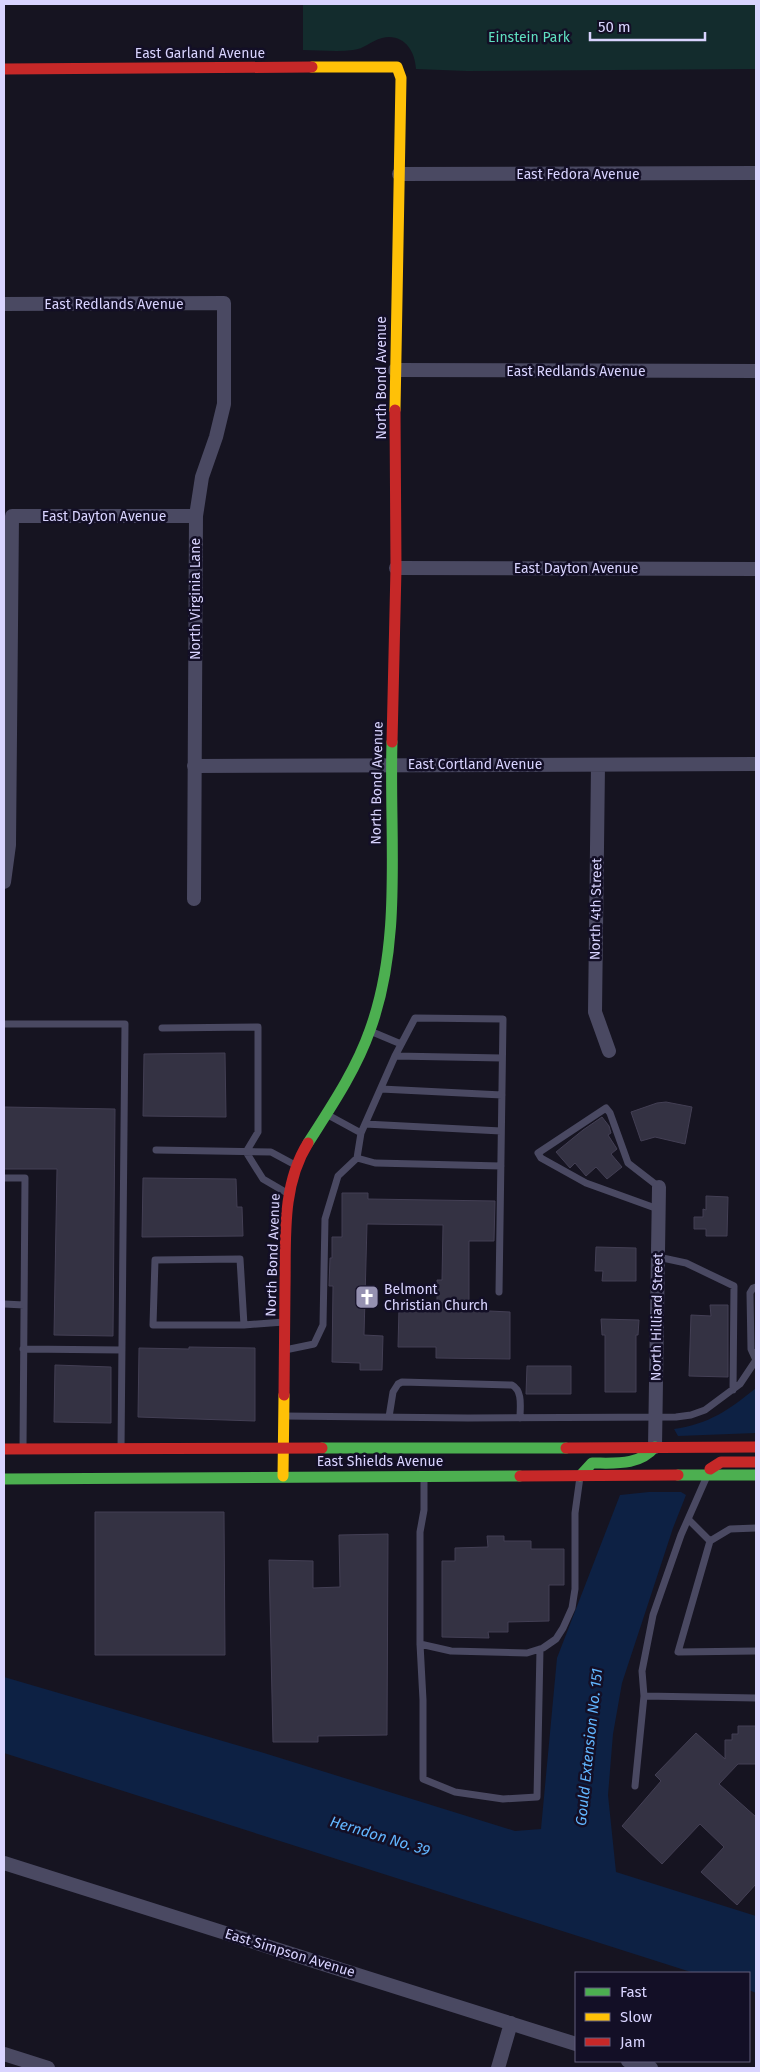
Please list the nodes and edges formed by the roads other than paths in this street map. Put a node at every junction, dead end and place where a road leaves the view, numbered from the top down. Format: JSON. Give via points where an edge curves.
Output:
{"nodes":[{"id":1,"x":397,"y":68,"type":"joint"},
{"id":2,"x":4,"y":69,"type":"edge"},
{"id":3,"x":756,"y":173,"type":"edge"},
{"id":4,"x":399,"y":174,"type":"junction"},
{"id":5,"x":224,"y":303,"type":"joint"},
{"id":6,"x":4,"y":304,"type":"edge"},
{"id":7,"x":395,"y":370,"type":"junction"},
{"id":8,"x":756,"y":371,"type":"edge"},
{"id":9,"x":196,"y":516,"type":"junction"},
{"id":10,"x":396,"y":568,"type":"junction"},
{"id":11,"x":756,"y":569,"type":"edge"},
{"id":12,"x":391,"y":764,"type":"junction"},
{"id":13,"x":756,"y":764,"type":"edge"},
{"id":14,"x":598,"y":765,"type":"junction"},
{"id":15,"x":194,"y":766,"type":"junction"},
{"id":16,"x":7,"y":770,"type":"edge"},
{"id":17,"x":4,"y":882,"type":"edge"},
{"id":18,"x":194,"y":900,"type":"dead end"},
{"id":19,"x":4,"y":1024,"type":"edge"},
{"id":20,"x":162,"y":1028,"type":"dead end"},
{"id":21,"x":370,"y":1031,"type":"junction"},
{"id":22,"x":401,"y":1044,"type":"junction"},
{"id":23,"x":609,"y":1051,"type":"dead end"},
{"id":24,"x":395,"y":1056,"type":"junction"},
{"id":25,"x":502,"y":1058,"type":"junction"},
{"id":26,"x":381,"y":1089,"type":"junction"},
{"id":27,"x":502,"y":1095,"type":"junction"},
{"id":28,"x":325,"y":1114,"type":"junction"},
{"id":29,"x":365,"y":1124,"type":"junction"},
{"id":30,"x":501,"y":1131,"type":"junction"},
{"id":31,"x":361,"y":1133,"type":"junction"},
{"id":32,"x":156,"y":1150,"type":"dead end"},
{"id":33,"x":246,"y":1152,"type":"junction"},
{"id":34,"x":357,"y":1158,"type":"junction"},
{"id":35,"x":297,"y":1166,"type":"junction"},
{"id":36,"x":501,"y":1166,"type":"junction"},
{"id":37,"x":4,"y":1178,"type":"edge"},
{"id":38,"x":658,"y":1187,"type":"joint"},
{"id":39,"x":290,"y":1194,"type":"junction"},
{"id":40,"x":658,"y":1209,"type":"junction"},
{"id":41,"x":658,"y":1257,"type":"junction"},
{"id":42,"x":756,"y":1286,"type":"edge"},
{"id":43,"x":499,"y":1292,"type":"dead end"},
{"id":44,"x":4,"y":1304,"type":"edge"},
{"id":45,"x":24,"y":1305,"type":"junction"},
{"id":46,"x":285,"y":1322,"type":"junction"},
{"id":47,"x":244,"y":1325,"type":"junction"},
{"id":48,"x":23,"y":1349,"type":"junction"},
{"id":49,"x":122,"y":1350,"type":"junction"},
{"id":50,"x":284,"y":1350,"type":"junction"},
{"id":51,"x":756,"y":1360,"type":"edge"},
{"id":52,"x":733,"y":1390,"type":"junction"},
{"id":53,"x":284,"y":1416,"type":"junction"},
{"id":54,"x":389,"y":1417,"type":"junction"},
{"id":55,"x":656,"y":1417,"type":"junction"},
{"id":56,"x":520,"y":1418,"type":"junction"},
{"id":57,"x":756,"y":1446,"type":"edge"},
{"id":58,"x":656,"y":1447,"type":"junction"},
{"id":59,"x":4,"y":1449,"type":"edge"},
{"id":60,"x":23,"y":1449,"type":"junction"},
{"id":61,"x":121,"y":1449,"type":"junction"},
{"id":62,"x":283,"y":1449,"type":"junction"},
{"id":63,"x":756,"y":1462,"type":"edge"},
{"id":64,"x":756,"y":1475,"type":"edge"},
{"id":65,"x":283,"y":1476,"type":"junction"},
{"id":66,"x":424,"y":1476,"type":"junction"},
{"id":67,"x":580,"y":1476,"type":"junction"},
{"id":68,"x":707,"y":1476,"type":"junction"},
{"id":69,"x":4,"y":1479,"type":"edge"},
{"id":70,"x":689,"y":1520,"type":"junction"},
{"id":71,"x":756,"y":1528,"type":"edge"},
{"id":72,"x":710,"y":1541,"type":"junction"},
{"id":73,"x":420,"y":1644,"type":"junction"},
{"id":74,"x":540,"y":1649,"type":"junction"},
{"id":75,"x":756,"y":1652,"type":"edge"},
{"id":76,"x":644,"y":1696,"type":"junction"},
{"id":77,"x":756,"y":1698,"type":"edge"},
{"id":78,"x":635,"y":1786,"type":"dead end"},
{"id":79,"x":4,"y":1863,"type":"edge"},
{"id":80,"x":511,"y":2023,"type":"junction"},
{"id":81,"x":575,"y":2044,"type":"edge"},
{"id":82,"x":4,"y":2054,"type":"edge"},
{"id":83,"x":631,"y":2062,"type":"edge"},
{"id":84,"x":48,"y":2068,"type":"edge"},
{"id":85,"x":498,"y":2068,"type":"edge"},
{"id":86,"x":652,"y":2068,"type":"edge"}],
"edges":[{"from":1,"to":2,"type":"street","name":"East Garland Avenue"},
{"from":1,"to":4,"type":"street","name":"North Bond Avenue","via":[[401,78]]},
{"from":3,"to":4,"type":"street","name":"East Fedora Avenue"},
{"from":4,"to":7,"type":"street","name":"North Bond Avenue"},
{"from":5,"to":6,"type":"street","name":"East Redlands Avenue"},
{"from":5,"to":9,"type":"street","name":"North Virginia Lane","via":[[224,404],[202,478]]},
{"from":7,"to":8,"type":"street","name":"East Redlands Avenue"},
{"from":7,"to":10,"type":"street","name":"North Bond Avenue"},
{"from":9,"to":15,"type":"street","name":"North Virginia Lane"},
{"from":9,"to":16,"type":"street","name":"East Dayton Avenue","via":[[12,516]]},
{"from":10,"to":11,"type":"street","name":"East Dayton Avenue"},
{"from":10,"to":12,"type":"street","name":"North Bond Avenue"},
{"from":12,"to":14,"type":"street","name":"East Cortland Avenue"},
{"from":12,"to":15,"type":"street","name":"East Cortland Avenue"},
{"from":12,"to":21,"type":"street","name":"North Bond Avenue","via":[[388,952]]},
{"from":13,"to":14,"type":"street","name":"East Cortland Avenue"},
{"from":14,"to":23,"type":"street","name":"North 4th Street","via":[[595,1012]]},
{"from":15,"to":18,"type":"street","name":"North Virginia Lane"},
{"from":16,"to":17,"type":"street","via":[[9,845]]},
{"from":19,"to":49,"type":"lane","via":[[125,1024]]},
{"from":20,"to":33,"type":"lane","via":[[258,1028],[258,1132]]},
{"from":21,"to":22,"type":"lane"},
{"from":21,"to":28,"type":"street","name":"North Bond Avenue","via":[[344,1086]]},
{"from":22,"to":24,"type":"lane"},
{"from":22,"to":25,"type":"lane","via":[[415,1018],[503,1019]]},
{"from":24,"to":25,"type":"lane"},
{"from":24,"to":26,"type":"lane"},
{"from":25,"to":27,"type":"lane"},
{"from":26,"to":27,"type":"lane"},
{"from":26,"to":29,"type":"lane"},
{"from":27,"to":30,"type":"lane"},
{"from":28,"to":31,"type":"lane"},
{"from":28,"to":35,"type":"street","name":"North Bond Avenue"},
{"from":29,"to":30,"type":"lane"},
{"from":29,"to":31,"type":"lane"},
{"from":30,"to":36,"type":"lane"},
{"from":31,"to":34,"type":"lane"},
{"from":32,"to":33,"type":"lane"},
{"from":33,"to":35,"type":"lane","via":[[271,1152]]},
{"from":33,"to":39,"type":"lane","via":[[263,1179]]},
{"from":34,"to":36,"type":"lane","via":[[376,1163]]},
{"from":34,"to":50,"type":"lane","via":[[338,1176],[325,1219],[322,1325],[314,1344]]},
{"from":35,"to":39,"type":"street","name":"North Bond Avenue"},
{"from":36,"to":43,"type":"lane"},
{"from":37,"to":45,"type":"lane","via":[[25,1178]]},
{"from":38,"to":40,"type":"street","name":"North Hilliard Street"},
{"from":38,"to":40,"type":"lane","via":[[628,1163],[606,1108],[538,1153],[541,1158],[586,1183]]},
{"from":39,"to":46,"type":"street","name":"North Bond Avenue","via":[[286,1220]]},
{"from":40,"to":41,"type":"street","name":"North Hilliard Street"},
{"from":41,"to":52,"type":"lane","via":[[686,1263],[734,1286]]},
{"from":41,"to":55,"type":"street","name":"North Hilliard Street"},
{"from":42,"to":51,"type":"lane","via":[[750,1293],[750,1349]]},
{"from":44,"to":45,"type":"lane"},
{"from":45,"to":48,"type":"lane"},
{"from":46,"to":47,"type":"lane"},
{"from":46,"to":50,"type":"street","name":"North Bond Avenue"},
{"from":47,"to":47,"type":"lane","via":[[153,1325],[155,1260],[240,1259]]},
{"from":48,"to":49,"type":"lane"},
{"from":48,"to":60,"type":"lane"},
{"from":49,"to":61,"type":"lane"},
{"from":50,"to":53,"type":"street","name":"North Bond Avenue"},
{"from":51,"to":52,"type":"lane"},
{"from":52,"to":55,"type":"lane","via":[[692,1415]]},
{"from":53,"to":54,"type":"lane"},
{"from":53,"to":62,"type":"street","name":"North Bond Avenue"},
{"from":54,"to":56,"type":"lane"},
{"from":54,"to":56,"type":"lane","via":[[395,1386],[402,1382],[512,1385],[518,1391]]},
{"from":55,"to":56,"type":"lane"},
{"from":55,"to":58,"type":"street","name":"North Hilliard Street"},
{"from":57,"to":58,"type":"street","name":"East Shields Avenue"},
{"from":58,"to":62,"type":"street","name":"East Shields Avenue"},
{"from":58,"to":67,"type":"street","via":[[651,1454],[634,1462],[592,1462]]},
{"from":59,"to":60,"type":"street","name":"East Shields Avenue"},
{"from":60,"to":61,"type":"street","name":"East Shields Avenue"},
{"from":61,"to":62,"type":"street","name":"East Shields Avenue"},
{"from":62,"to":65,"type":"street","name":"North Bond Avenue"},
{"from":63,"to":68,"type":"street","via":[[716,1464]]},
{"from":64,"to":68,"type":"street","name":"East Shields Avenue"},
{"from":65,"to":66,"type":"street","name":"East Shields Avenue"},
{"from":65,"to":69,"type":"street","name":"East Shields Avenue"},
{"from":66,"to":67,"type":"street","name":"East Shields Avenue"},
{"from":66,"to":73,"type":"lane","via":[[420,1532]]},
{"from":67,"to":68,"type":"street","name":"East Shields Avenue"},
{"from":67,"to":74,"type":"lane","via":[[575,1514],[572,1608],[556,1639]]},
{"from":68,"to":70,"type":"lane"},
{"from":70,"to":72,"type":"lane"},
{"from":70,"to":76,"type":"lane","via":[[653,1614],[642,1671]]},
{"from":71,"to":72,"type":"lane","via":[[730,1529]]},
{"from":72,"to":75,"type":"lane","via":[[678,1652]]},
{"from":73,"to":74,"type":"lane","via":[[451,1651],[527,1653]]},
{"from":73,"to":74,"type":"lane","via":[[423,1779],[455,1792],[503,1799],[537,1797]]},
{"from":76,"to":77,"type":"lane"},
{"from":76,"to":78,"type":"lane"},
{"from":79,"to":80,"type":"street","name":"East Simpson Avenue"},
{"from":80,"to":81,"type":"street","name":"East Simpson Avenue"},
{"from":80,"to":85,"type":"street"},
{"from":82,"to":84,"type":"street"},
{"from":83,"to":86,"type":"street"}]}
